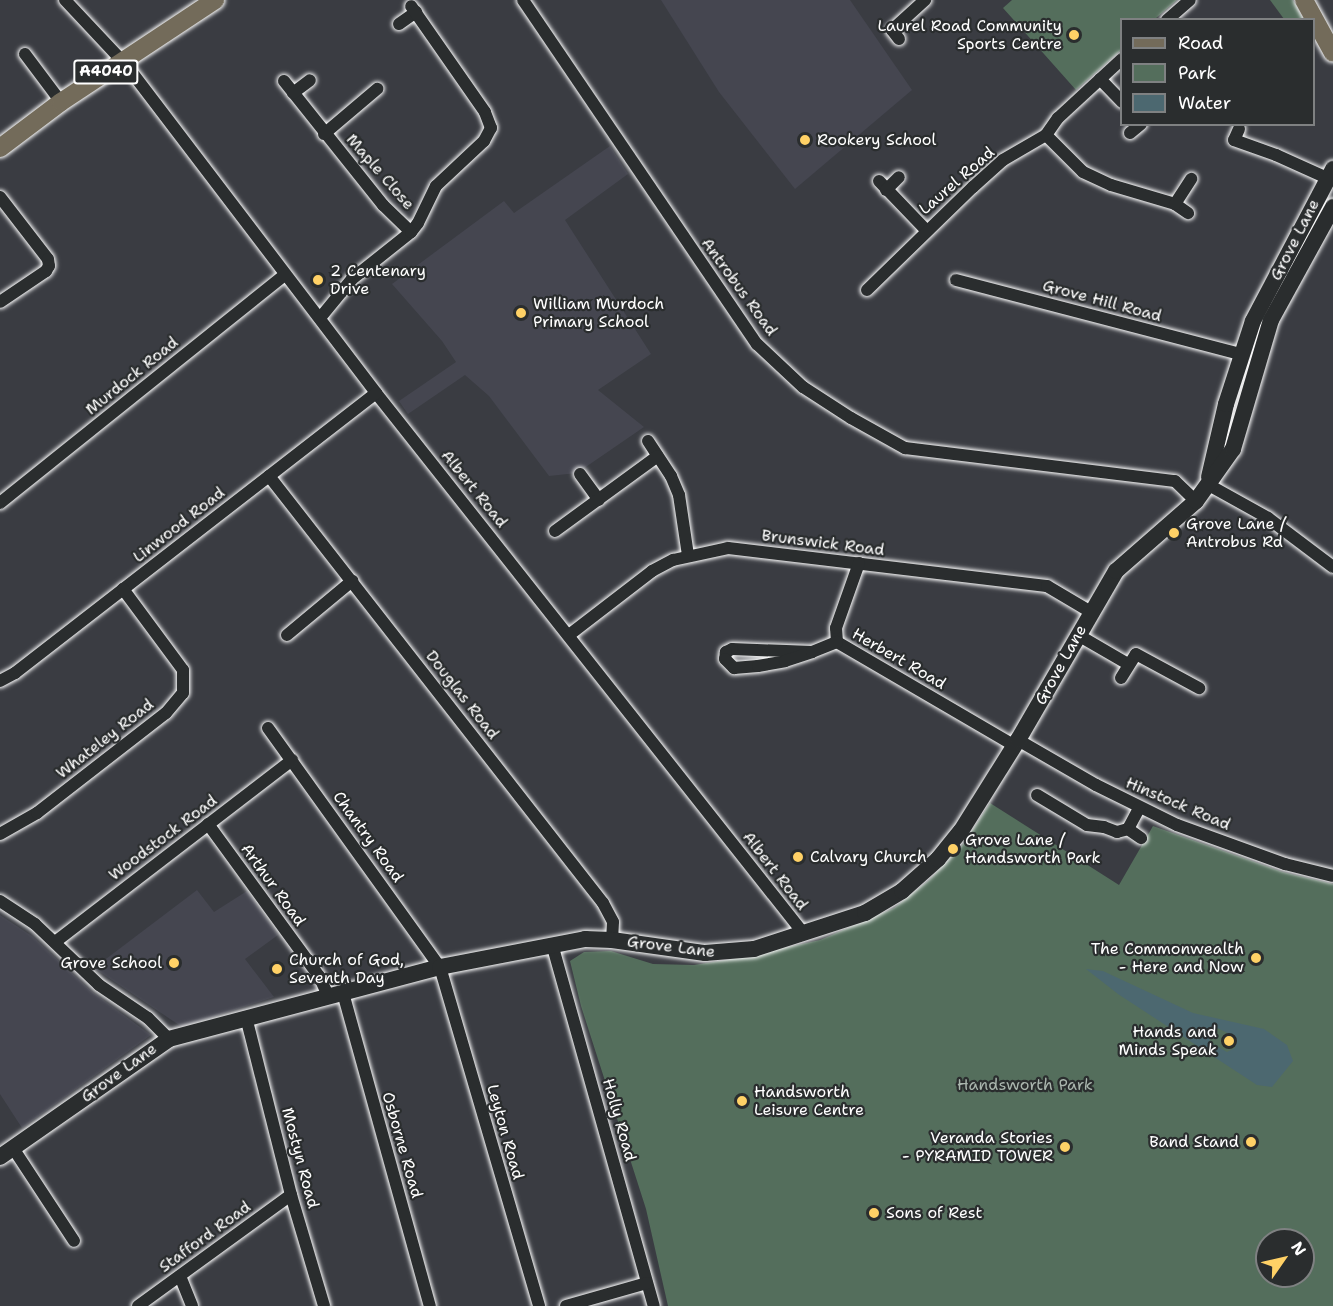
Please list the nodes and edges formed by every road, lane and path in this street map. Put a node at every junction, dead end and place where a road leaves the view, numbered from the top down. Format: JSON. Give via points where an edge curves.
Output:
{"nodes":[{"id":1,"x":65,"y":0,"type":"edge"},
{"id":2,"x":523,"y":0,"type":"edge"},
{"id":3,"x":925,"y":0,"type":"edge"},
{"id":4,"x":1190,"y":0,"type":"edge"},
{"id":5,"x":1304,"y":0,"type":"edge"},
{"id":6,"x":207,"y":2,"type":"edge"},
{"id":7,"x":1174,"y":17,"type":"edge"},
{"id":8,"x":1314,"y":18,"type":"edge"},
{"id":9,"x":1315,"y":20,"type":"edge"},
{"id":10,"x":399,"y":24,"type":"dead end"},
{"id":11,"x":899,"y":39,"type":"dead end"},
{"id":12,"x":1333,"y":53,"type":"edge"},
{"id":13,"x":25,"y":54,"type":"dead end"},
{"id":14,"x":123,"y":61,"type":"junction"},
{"id":15,"x":1120,"y":61,"type":"edge"},
{"id":16,"x":1100,"y":79,"type":"junction"},
{"id":17,"x":310,"y":80,"type":"dead end"},
{"id":18,"x":284,"y":81,"type":"dead end"},
{"id":19,"x":377,"y":89,"type":"dead end"},
{"id":20,"x":293,"y":93,"type":"junction"},
{"id":21,"x":1120,"y":100,"type":"edge"},
{"id":22,"x":62,"y":102,"type":"junction"},
{"id":23,"x":1139,"y":126,"type":"edge"},
{"id":24,"x":1239,"y":129,"type":"dead end"},
{"id":25,"x":324,"y":134,"type":"junction"},
{"id":26,"x":1130,"y":134,"type":"dead end"},
{"id":27,"x":1046,"y":135,"type":"junction"},
{"id":28,"x":1279,"y":141,"type":"dead end"},
{"id":29,"x":0,"y":148,"type":"edge"},
{"id":30,"x":1276,"y":154,"type":"junction"},
{"id":31,"x":1330,"y":173,"type":"edge"},
{"id":32,"x":899,"y":177,"type":"dead end"},
{"id":33,"x":1191,"y":179,"type":"dead end"},
{"id":34,"x":0,"y":197,"type":"edge"},
{"id":35,"x":1175,"y":204,"type":"junction"},
{"id":36,"x":1333,"y":207,"type":"edge"},
{"id":37,"x":1188,"y":213,"type":"dead end"},
{"id":38,"x":926,"y":230,"type":"junction"},
{"id":39,"x":411,"y":232,"type":"junction"},
{"id":40,"x":285,"y":274,"type":"junction"},
{"id":41,"x":956,"y":280,"type":"dead end"},
{"id":42,"x":867,"y":290,"type":"dead end"},
{"id":43,"x":0,"y":302,"type":"edge"},
{"id":44,"x":320,"y":318,"type":"junction"},
{"id":45,"x":1240,"y":354,"type":"junction"},
{"id":46,"x":376,"y":393,"type":"junction"},
{"id":47,"x":648,"y":441,"type":"dead end"},
{"id":48,"x":658,"y":456,"type":"junction"},
{"id":49,"x":580,"y":474,"type":"dead end"},
{"id":50,"x":269,"y":476,"type":"junction"},
{"id":51,"x":1207,"y":484,"type":"junction"},
{"id":52,"x":599,"y":501,"type":"junction"},
{"id":53,"x":1196,"y":501,"type":"junction"},
{"id":54,"x":0,"y":503,"type":"edge"},
{"id":55,"x":555,"y":531,"type":"dead end"},
{"id":56,"x":688,"y":555,"type":"junction"},
{"id":57,"x":859,"y":563,"type":"junction"},
{"id":58,"x":1333,"y":567,"type":"edge"},
{"id":59,"x":352,"y":582,"type":"junction"},
{"id":60,"x":123,"y":589,"type":"junction"},
{"id":61,"x":1091,"y":612,"type":"junction"},
{"id":62,"x":1078,"y":634,"type":"junction"},
{"id":63,"x":287,"y":635,"type":"dead end"},
{"id":64,"x":569,"y":635,"type":"junction"},
{"id":65,"x":837,"y":642,"type":"junction"},
{"id":66,"x":812,"y":652,"type":"junction"},
{"id":67,"x":1128,"y":664,"type":"junction"},
{"id":68,"x":1121,"y":678,"type":"dead end"},
{"id":69,"x":0,"y":681,"type":"edge"},
{"id":70,"x":1199,"y":688,"type":"dead end"},
{"id":71,"x":268,"y":728,"type":"dead end"},
{"id":72,"x":1017,"y":743,"type":"junction"},
{"id":73,"x":291,"y":760,"type":"junction"},
{"id":74,"x":1037,"y":795,"type":"dead end"},
{"id":75,"x":1139,"y":808,"type":"junction"},
{"id":76,"x":208,"y":824,"type":"junction"},
{"id":77,"x":1128,"y":828,"type":"junction"},
{"id":78,"x":0,"y":834,"type":"edge"},
{"id":79,"x":1141,"y":838,"type":"dead end"},
{"id":80,"x":1333,"y":876,"type":"edge"},
{"id":81,"x":0,"y":901,"type":"edge"},
{"id":82,"x":804,"y":934,"type":"junction"},
{"id":83,"x":612,"y":940,"type":"junction"},
{"id":84,"x":55,"y":942,"type":"junction"},
{"id":85,"x":552,"y":944,"type":"junction"},
{"id":86,"x":440,"y":967,"type":"junction"},
{"id":87,"x":336,"y":995,"type":"junction"},
{"id":88,"x":246,"y":1017,"type":"junction"},
{"id":89,"x":169,"y":1039,"type":"junction"},
{"id":90,"x":7,"y":1153,"type":"edge"},
{"id":91,"x":291,"y":1195,"type":"junction"},
{"id":92,"x":74,"y":1241,"type":"dead end"},
{"id":93,"x":180,"y":1276,"type":"junction"},
{"id":94,"x":647,"y":1282,"type":"junction"},
{"id":95,"x":138,"y":1306,"type":"edge"},
{"id":96,"x":192,"y":1306,"type":"edge"},
{"id":97,"x":324,"y":1306,"type":"edge"},
{"id":98,"x":430,"y":1306,"type":"edge"},
{"id":99,"x":539,"y":1306,"type":"edge"},
{"id":100,"x":566,"y":1306,"type":"edge"},
{"id":101,"x":654,"y":1306,"type":"edge"}],
"edges":[{"from":1,"to":14,"type":"street","name":"Albert Road"},
{"from":2,"to":53,"type":"street","name":"Antrobus Road","via":[[757,344],[803,387],[905,448],[1175,481]]},
{"from":3,"to":11,"type":"street","via":[[892,30]]},
{"from":4,"to":7,"type":"street"},
{"from":5,"to":8,"type":"main road"},
{"from":6,"to":14,"type":"main road","number":"A4040"},
{"from":9,"to":12,"type":"main road"},
{"from":10,"to":39,"type":"street","via":[[414,9],[485,112],[490,128],[484,141],[436,186]]},
{"from":13,"to":22,"type":"street"},
{"from":14,"to":22,"type":"main road","number":"A4040"},
{"from":14,"to":40,"type":"street","name":"Albert Road"},
{"from":15,"to":16,"type":"street","name":"Laurel Road"},
{"from":16,"to":21,"type":"street"},
{"from":16,"to":27,"type":"street","name":"Laurel Road","via":[[1058,118]]},
{"from":17,"to":20,"type":"street"},
{"from":18,"to":20,"type":"street","name":"Maple Close"},
{"from":19,"to":25,"type":"street","name":"Maple Close"},
{"from":20,"to":25,"type":"street","name":"Maple Close"},
{"from":22,"to":29,"type":"main road","number":"A4040"},
{"from":23,"to":26,"type":"street"},
{"from":24,"to":30,"type":"street","via":[[1234,140]]},
{"from":25,"to":39,"type":"street","name":"Maple Close","via":[[383,205]]},
{"from":27,"to":35,"type":"street","via":[[1083,172],[1111,185]]},
{"from":27,"to":38,"type":"street","name":"Laurel Road","via":[[1003,160]]},
{"from":28,"to":30,"type":"street"},
{"from":30,"to":31,"type":"street"},
{"from":31,"to":45,"type":"street","name":"Grove Lane","via":[[1253,321]]},
{"from":32,"to":38,"type":"street","via":[[883,185]]},
{"from":33,"to":35,"type":"street"},
{"from":34,"to":43,"type":"street","via":[[48,259],[49,266]]},
{"from":35,"to":37,"type":"street"},
{"from":36,"to":51,"type":"street","name":"Grove Lane","via":[[1271,320],[1233,449]]},
{"from":38,"to":42,"type":"street","name":"Laurel Road"},
{"from":39,"to":44,"type":"street","via":[[352,279]]},
{"from":40,"to":44,"type":"street","name":"Albert Road"},
{"from":40,"to":54,"type":"street","name":"Murdock Road"},
{"from":41,"to":45,"type":"street","name":"Grove Hill Road"},
{"from":44,"to":46,"type":"street","name":"Albert Road"},
{"from":45,"to":51,"type":"street","name":"Grove Lane"},
{"from":46,"to":50,"type":"street","name":"Linwood Road"},
{"from":46,"to":64,"type":"street","name":"Albert Road"},
{"from":47,"to":48,"type":"street"},
{"from":48,"to":52,"type":"street"},
{"from":48,"to":56,"type":"street","via":[[679,495]]},
{"from":49,"to":52,"type":"street"},
{"from":50,"to":59,"type":"street","name":"Douglas Road"},
{"from":50,"to":60,"type":"street","name":"Linwood Road"},
{"from":51,"to":53,"type":"street","name":"Grove Lane"},
{"from":51,"to":58,"type":"street","via":[[1268,518]]},
{"from":52,"to":55,"type":"street"},
{"from":53,"to":61,"type":"street","name":"Grove Lane","via":[[1116,571]]},
{"from":56,"to":57,"type":"street","name":"Brunswick Road","via":[[728,548]]},
{"from":56,"to":64,"type":"street","name":"Brunswick Road","via":[[652,571]]},
{"from":57,"to":61,"type":"street","name":"Brunswick Road","via":[[1047,586]]},
{"from":57,"to":65,"type":"street","name":"Herbert Road","via":[[836,628]]},
{"from":59,"to":63,"type":"street"},
{"from":59,"to":83,"type":"street","name":"Douglas Road","via":[[603,903],[613,922]]},
{"from":60,"to":69,"type":"street","name":"Linwood Road"},
{"from":60,"to":78,"type":"street","name":"Whateley Road","via":[[183,670],[183,693],[166,713],[46,806]]},
{"from":61,"to":62,"type":"street","name":"Grove Lane"},
{"from":62,"to":67,"type":"street"},
{"from":62,"to":72,"type":"street","name":"Grove Lane"},
{"from":64,"to":82,"type":"street","name":"Albert Road"},
{"from":65,"to":66,"type":"street"},
{"from":65,"to":72,"type":"street","name":"Herbert Road"},
{"from":66,"to":66,"type":"street","via":[[785,662],[746,668],[734,668],[725,659],[726,652],[732,649]]},
{"from":67,"to":68,"type":"street"},
{"from":67,"to":70,"type":"street","via":[[1136,654]]},
{"from":71,"to":73,"type":"street","name":"Chantry Road"},
{"from":72,"to":75,"type":"street","name":"Hinstock Road"},
{"from":72,"to":82,"type":"street","name":"Grove Lane","via":[[961,831],[922,874],[902,891],[865,912]]},
{"from":73,"to":76,"type":"street","name":"Woodstock Road"},
{"from":73,"to":86,"type":"street","name":"Chantry Road"},
{"from":74,"to":77,"type":"street","via":[[1087,825],[1116,832]]},
{"from":75,"to":77,"type":"street"},
{"from":75,"to":80,"type":"street","name":"Hinstock Road","via":[[1285,864]]},
{"from":76,"to":84,"type":"street","name":"Woodstock Road"},
{"from":76,"to":87,"type":"street","name":"Arthur Road"},
{"from":77,"to":79,"type":"street"},
{"from":81,"to":84,"type":"street"},
{"from":82,"to":83,"type":"street","name":"Grove Lane","via":[[729,953],[676,951]]},
{"from":83,"to":85,"type":"street","name":"Grove Lane"},
{"from":84,"to":89,"type":"street","via":[[99,985],[148,1018]]},
{"from":85,"to":86,"type":"street","name":"Grove Lane"},
{"from":85,"to":94,"type":"street","name":"Holly Road"},
{"from":86,"to":87,"type":"street","name":"Grove Lane"},
{"from":86,"to":99,"type":"street","name":"Leyton Road"},
{"from":87,"to":88,"type":"street","name":"Grove Lane"},
{"from":87,"to":98,"type":"street","name":"Osborne Road"},
{"from":88,"to":89,"type":"street","name":"Grove Lane"},
{"from":88,"to":91,"type":"street","name":"Mostyn Road"},
{"from":89,"to":90,"type":"street","name":"Grove Lane"},
{"from":90,"to":92,"type":"street"},
{"from":91,"to":93,"type":"street","name":"Stafford Road"},
{"from":91,"to":97,"type":"street","name":"Mostyn Road"},
{"from":93,"to":95,"type":"street","name":"Stafford Road"},
{"from":93,"to":96,"type":"street"},
{"from":94,"to":100,"type":"street"},
{"from":94,"to":101,"type":"street","name":"Holly Road"}]}
